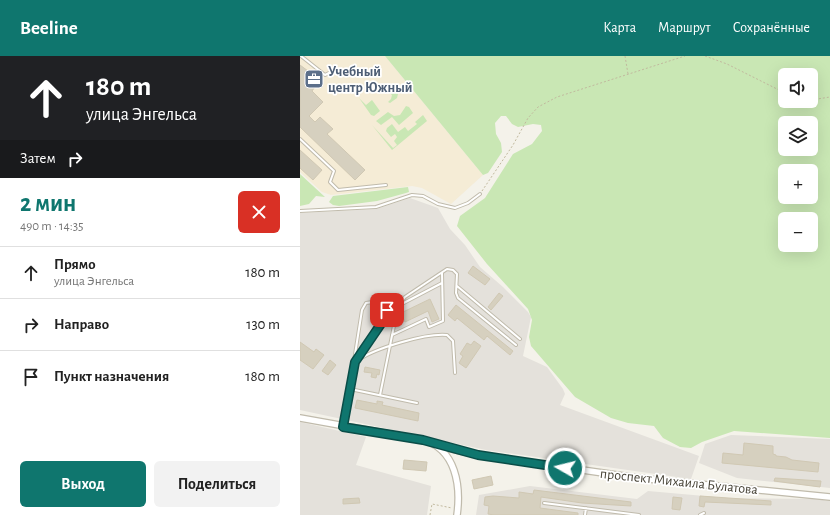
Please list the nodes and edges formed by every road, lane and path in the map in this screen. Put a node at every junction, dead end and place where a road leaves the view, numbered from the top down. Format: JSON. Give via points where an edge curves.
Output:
{"nodes":[{"id":1,"x":301,"y":56,"type":"edge"},
{"id":2,"x":625,"y":56,"type":"edge"},
{"id":3,"x":685,"y":56,"type":"edge"},
{"id":4,"x":705,"y":56,"type":"edge"},
{"id":5,"x":331,"y":72,"type":"dead end"},
{"id":6,"x":629,"y":75,"type":"junction"},
{"id":7,"x":778,"y":89,"type":"edge"},
{"id":8,"x":830,"y":97,"type":"edge"},
{"id":9,"x":818,"y":99,"type":"edge"},
{"id":10,"x":300,"y":139,"type":"edge"},
{"id":11,"x":386,"y":185,"type":"dead end"},
{"id":12,"x":480,"y":194,"type":"joint"},
{"id":13,"x":300,"y":211,"type":"edge"},
{"id":14,"x":442,"y":274,"type":"junction"},
{"id":15,"x":442,"y":283,"type":"junction"},
{"id":16,"x":456,"y":285,"type":"junction"},
{"id":17,"x":398,"y":306,"type":"junction"},
{"id":18,"x":392,"y":335,"type":"junction"},
{"id":19,"x":520,"y":339,"type":"dead end"},
{"id":20,"x":516,"y":345,"type":"dead end"},
{"id":21,"x":390,"y":346,"type":"junction"},
{"id":22,"x":355,"y":362,"type":"junction"},
{"id":23,"x":455,"y":373,"type":"dead end"},
{"id":24,"x":350,"y":389,"type":"junction"},
{"id":25,"x":380,"y":395,"type":"junction"},
{"id":26,"x":417,"y":403,"type":"dead end"},
{"id":27,"x":300,"y":418,"type":"edge"},
{"id":28,"x":343,"y":427,"type":"junction"},
{"id":29,"x":435,"y":445,"type":"junction"},
{"id":30,"x":830,"y":497,"type":"edge"},
{"id":31,"x":544,"y":503,"type":"dead end"},
{"id":32,"x":586,"y":508,"type":"junction"},
{"id":33,"x":457,"y":512,"type":"edge"},
{"id":34,"x":704,"y":513,"type":"dead end"},
{"id":35,"x":430,"y":515,"type":"edge"},
{"id":36,"x":585,"y":515,"type":"edge"},
{"id":37,"x":640,"y":515,"type":"edge"},
{"id":38,"x":700,"y":515,"type":"edge"}],
"edges":[{"from":1,"to":5,"type":"lane","via":[[325,74]]},
{"from":2,"to":6,"type":"path"},
{"from":3,"to":6,"type":"path"},
{"from":4,"to":7,"type":"path"},
{"from":6,"to":12,"type":"path","via":[[557,97],[538,107],[528,118]]},
{"from":8,"to":9,"type":"path"},
{"from":10,"to":11,"type":"lane","via":[[334,171],[330,182],[338,190]]},
{"from":12,"to":13,"type":"lane","via":[[455,208],[438,204],[423,196],[412,195],[376,207]]},
{"from":14,"to":15,"type":"lane"},
{"from":14,"to":16,"type":"lane","via":[[447,269],[453,270],[457,274]]},
{"from":14,"to":17,"type":"lane","via":[[405,297]]},
{"from":15,"to":17,"type":"lane"},
{"from":15,"to":18,"type":"lane","via":[[442,322],[429,327],[426,319]]},
{"from":16,"to":19,"type":"lane"},
{"from":16,"to":20,"type":"lane","via":[[458,298]]},
{"from":17,"to":18,"type":"lane"},
{"from":18,"to":21,"type":"lane"},
{"from":21,"to":22,"type":"lane"},
{"from":21,"to":23,"type":"lane","via":[[434,334],[447,334],[453,341]]},
{"from":21,"to":25,"type":"lane"},
{"from":22,"to":22,"type":"lane","via":[[386,314],[384,307],[373,302],[366,303],[362,310]]},
{"from":22,"to":24,"type":"lane"},
{"from":24,"to":25,"type":"lane"},
{"from":24,"to":28,"type":"lane"},
{"from":25,"to":26,"type":"lane"},
{"from":27,"to":28,"type":"street","name":"проспект Михаила Булатова"},
{"from":28,"to":29,"type":"street","name":"проспект Михаила Булатова","via":[[423,440]]},
{"from":29,"to":30,"type":"street","name":"проспект Михаила Булатова","via":[[478,455],[638,478]]},
{"from":29,"to":33,"type":"street","via":[[445,454],[456,477],[459,490]]},
{"from":31,"to":32,"type":"lane"},
{"from":32,"to":36,"type":"lane"},
{"from":32,"to":37,"type":"lane"},
{"from":33,"to":35,"type":"path","via":[[432,504]]},
{"from":34,"to":38,"type":"lane"}]}
